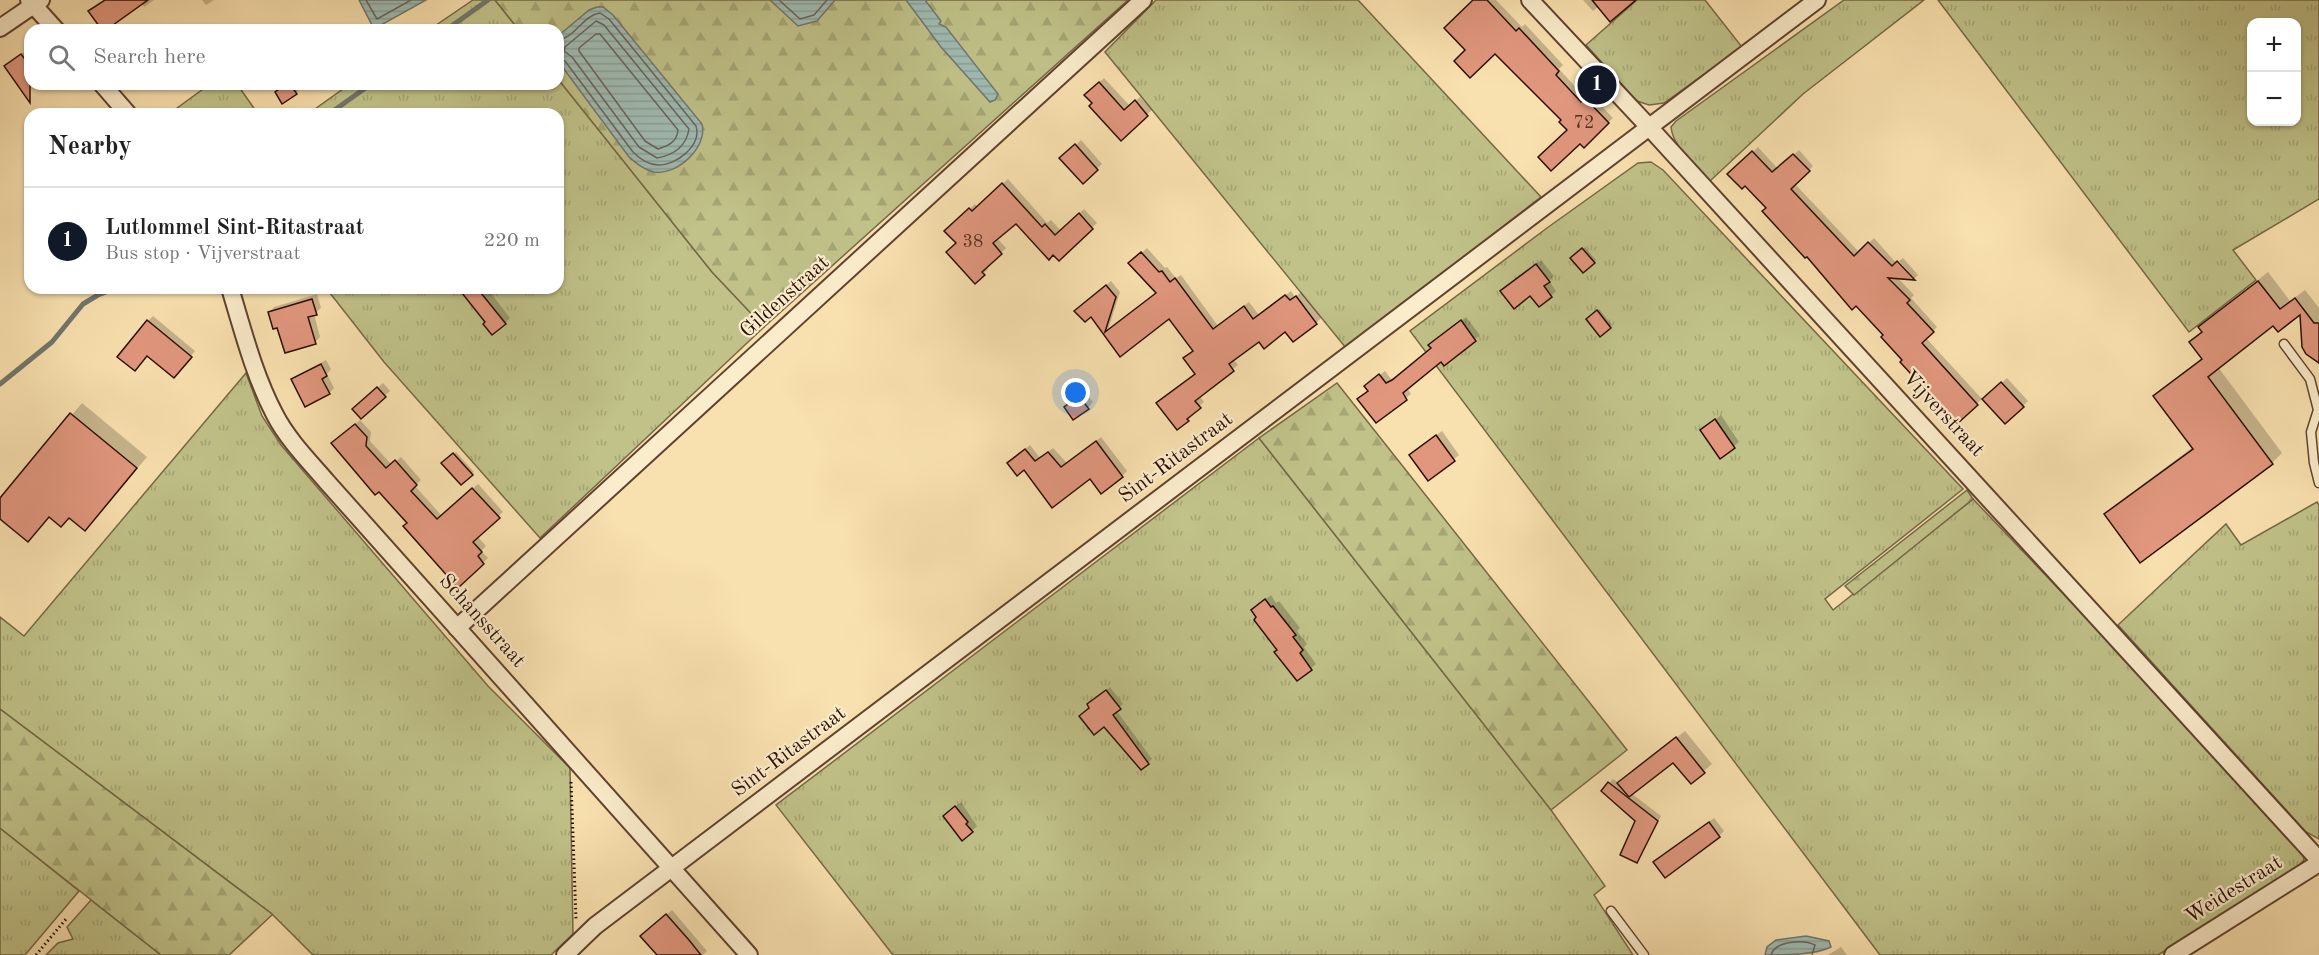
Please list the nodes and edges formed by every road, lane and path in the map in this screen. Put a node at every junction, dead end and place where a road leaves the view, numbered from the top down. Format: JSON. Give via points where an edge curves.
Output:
{"nodes":[{"id":1,"x":1143,"y":0,"type":"edge"},
{"id":2,"x":1530,"y":0,"type":"edge"},
{"id":3,"x":1817,"y":0,"type":"edge"},
{"id":4,"x":35,"y":2,"type":"edge"},
{"id":5,"x":52,"y":24,"type":"edge"},
{"id":6,"x":0,"y":28,"type":"edge"},
{"id":7,"x":107,"y":90,"type":"edge"},
{"id":8,"x":123,"y":108,"type":"edge"},
{"id":9,"x":1649,"y":127,"type":"junction"},
{"id":10,"x":232,"y":294,"type":"edge"},
{"id":11,"x":2284,"y":344,"type":"dead end"},
{"id":12,"x":2319,"y":483,"type":"edge"},
{"id":13,"x":457,"y":628,"type":"junction"},
{"id":14,"x":570,"y":753,"type":"junction"},
{"id":15,"x":2319,"y":862,"type":"edge"},
{"id":16,"x":672,"y":868,"type":"junction"},
{"id":17,"x":1611,"y":911,"type":"dead end"},
{"id":18,"x":66,"y":919,"type":"dead end"},
{"id":19,"x":573,"y":951,"type":"edge"},
{"id":20,"x":36,"y":955,"type":"edge"},
{"id":21,"x":749,"y":955,"type":"edge"},
{"id":22,"x":1644,"y":955,"type":"edge"},
{"id":23,"x":2173,"y":955,"type":"edge"}],
"edges":[{"from":1,"to":13,"type":"street","name":"Gildenstraat"},
{"from":2,"to":9,"type":"street","name":"Vijverstraat"},
{"from":3,"to":9,"type":"street","name":"Sint-Ritastraat"},
{"from":4,"to":5,"type":"street"},
{"from":4,"to":6,"type":"street"},
{"from":7,"to":8,"type":"street"},
{"from":9,"to":15,"type":"street","name":"Vijverstraat"},
{"from":9,"to":16,"type":"street","name":"Sint-Ritastraat"},
{"from":10,"to":13,"type":"street","name":"Schansstraat","via":[[256,374],[276,417],[327,482]]},
{"from":11,"to":12,"type":"lane","via":[[2310,379],[2313,390],[2318,410],[2311,432]]},
{"from":13,"to":14,"type":"street","name":"Schansstraat"},
{"from":14,"to":16,"type":"street","name":"Schansstraat"},
{"from":14,"to":19,"type":"path"},
{"from":15,"to":23,"type":"street","name":"Weidestraat"},
{"from":16,"to":19,"type":"street","name":"Sint-Ritastraat","via":[[595,926]]},
{"from":16,"to":21,"type":"street","name":"Schansstraat"},
{"from":17,"to":22,"type":"lane"},
{"from":18,"to":20,"type":"path"}]}
